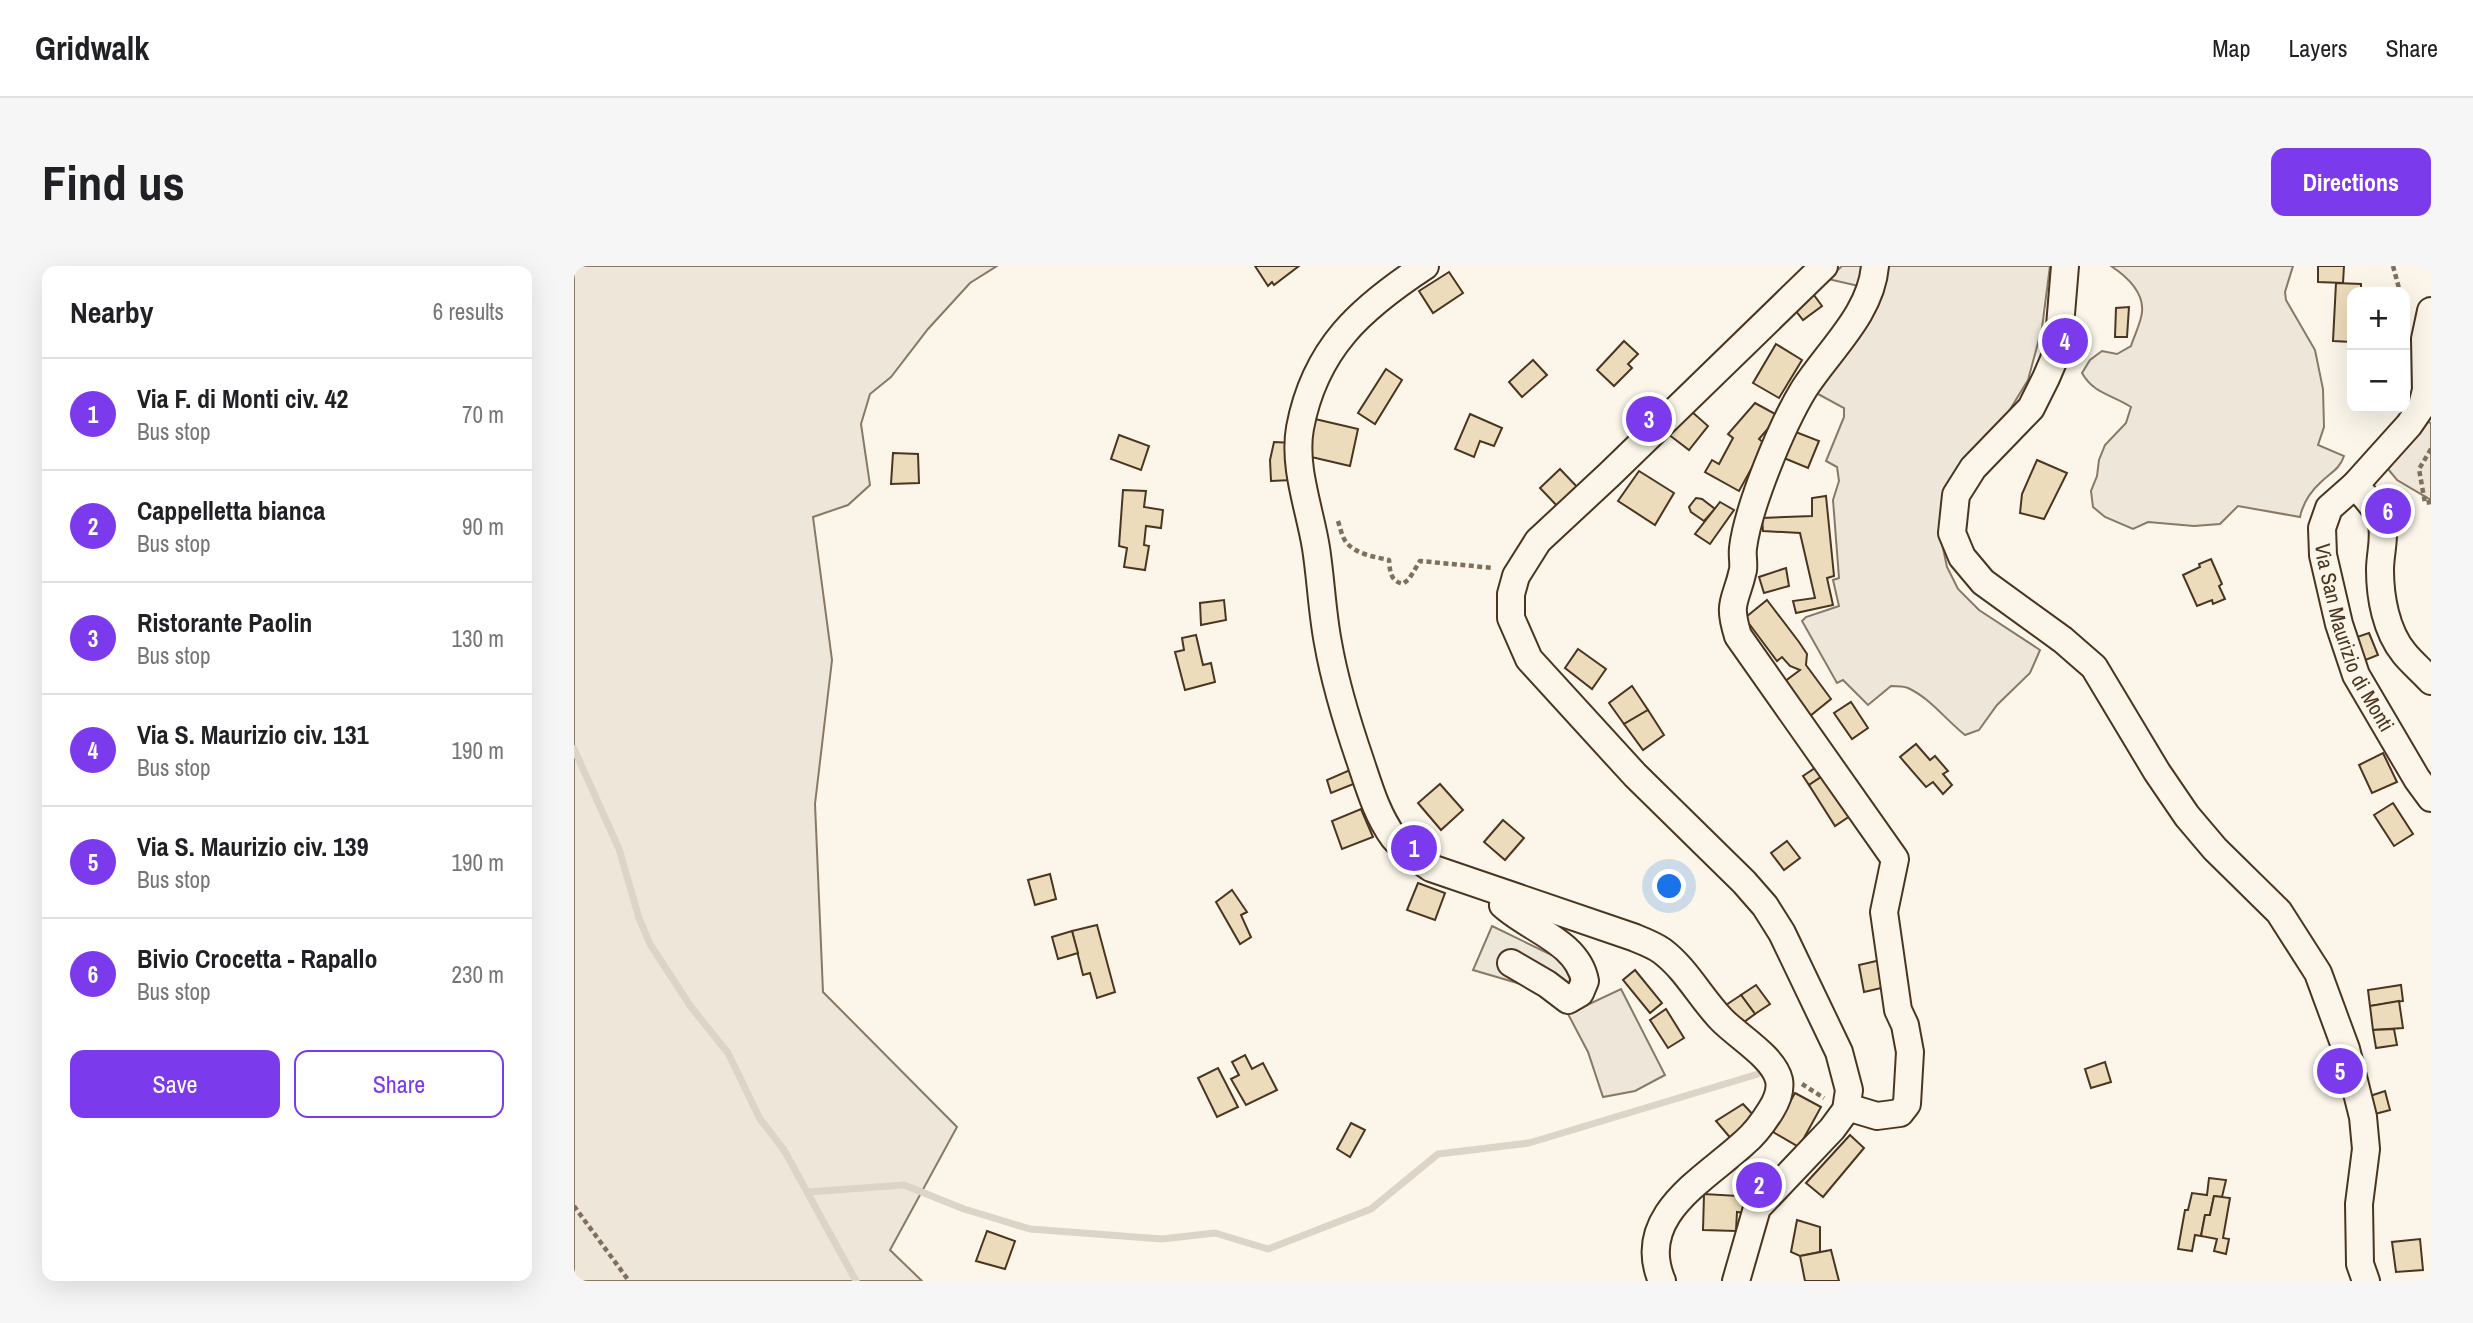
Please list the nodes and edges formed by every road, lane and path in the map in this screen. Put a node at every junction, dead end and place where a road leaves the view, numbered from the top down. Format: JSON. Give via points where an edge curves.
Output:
{"nodes":[{"id":1,"x":1425,"y":266,"type":"edge"},
{"id":2,"x":1824,"y":266,"type":"edge"},
{"id":3,"x":1875,"y":266,"type":"edge"},
{"id":4,"x":2065,"y":266,"type":"edge"},
{"id":5,"x":2393,"y":266,"type":"edge"},
{"id":6,"x":2399,"y":287,"type":"edge"},
{"id":7,"x":2431,"y":311,"type":"edge"},
{"id":8,"x":2431,"y":449,"type":"edge"},
{"id":9,"x":2355,"y":485,"type":"junction"},
{"id":10,"x":2431,"y":502,"type":"edge"},
{"id":11,"x":1336,"y":515,"type":"dead end"},
{"id":12,"x":1516,"y":576,"type":"junction"},
{"id":13,"x":2431,"y":681,"type":"edge"},
{"id":14,"x":2431,"y":798,"type":"edge"},
{"id":15,"x":1506,"y":894,"type":"junction"},
{"id":16,"x":1511,"y":963,"type":"dead end"},
{"id":17,"x":1791,"y":1077,"type":"dead end"},
{"id":18,"x":1839,"y":1105,"type":"junction"},
{"id":19,"x":574,"y":1206,"type":"edge"},
{"id":20,"x":629,"y":1281,"type":"edge"},
{"id":21,"x":1662,"y":1281,"type":"edge"},
{"id":22,"x":1736,"y":1281,"type":"edge"},
{"id":23,"x":2366,"y":1281,"type":"edge"}],
"edges":[{"from":1,"to":15,"type":"street","via":[[1361,313],[1330,351],[1300,429],[1298,458],[1316,549],[1327,641],[1341,704],[1374,803],[1412,856],[1431,868]]},
{"from":2,"to":12,"type":"street","via":[[1538,541]]},
{"from":3,"to":18,"type":"street","via":[[1874,283],[1864,303],[1786,424],[1751,517],[1732,616],[1738,636],[1895,859],[1884,912],[1898,1010],[1910,1052],[1908,1104],[1900,1114],[1877,1116]]},
{"from":4,"to":23,"type":"street","via":[[2058,350],[2031,408],[1973,468],[1956,495],[1952,533],[1962,557],[1983,582],[2094,667],[2187,816],[2279,912],[2318,973],[2346,1049],[2363,1117],[2366,1149],[2358,1204],[2360,1264]]},
{"from":5,"to":6,"type":"path"},
{"from":7,"to":9,"type":"street","via":[[2422,406]]},
{"from":8,"to":10,"type":"path","via":[[2419,469],[2425,503]]},
{"from":9,"to":13,"type":"street","name":"Via San Maurizio di Monti","via":[[2381,520],[2383,606],[2390,626],[2403,652]]},
{"from":9,"to":14,"type":"street","name":"Via San Maurizio di Monti","via":[[2329,508],[2322,528],[2323,555],[2339,624],[2356,675]]},
{"from":11,"to":12,"type":"path","via":[[1345,541],[1374,557],[1389,559],[1391,573],[1399,583],[1409,579],[1420,561],[1504,569]]},
{"from":12,"to":18,"type":"street","via":[[1511,618],[1529,659],[1634,775],[1744,882],[1782,933],[1839,1052],[1849,1090]]},
{"from":15,"to":16,"type":"street","via":[[1503,905],[1562,944],[1585,981],[1580,993],[1568,1000]]},
{"from":15,"to":21,"type":"street","via":[[1660,949],[1725,1023],[1761,1053],[1780,1081],[1775,1104],[1762,1126],[1683,1194],[1668,1213],[1654,1247]]},
{"from":17,"to":18,"type":"path"},
{"from":18,"to":22,"type":"street","via":[[1832,1129],[1757,1208]]},
{"from":19,"to":20,"type":"path"}]}
